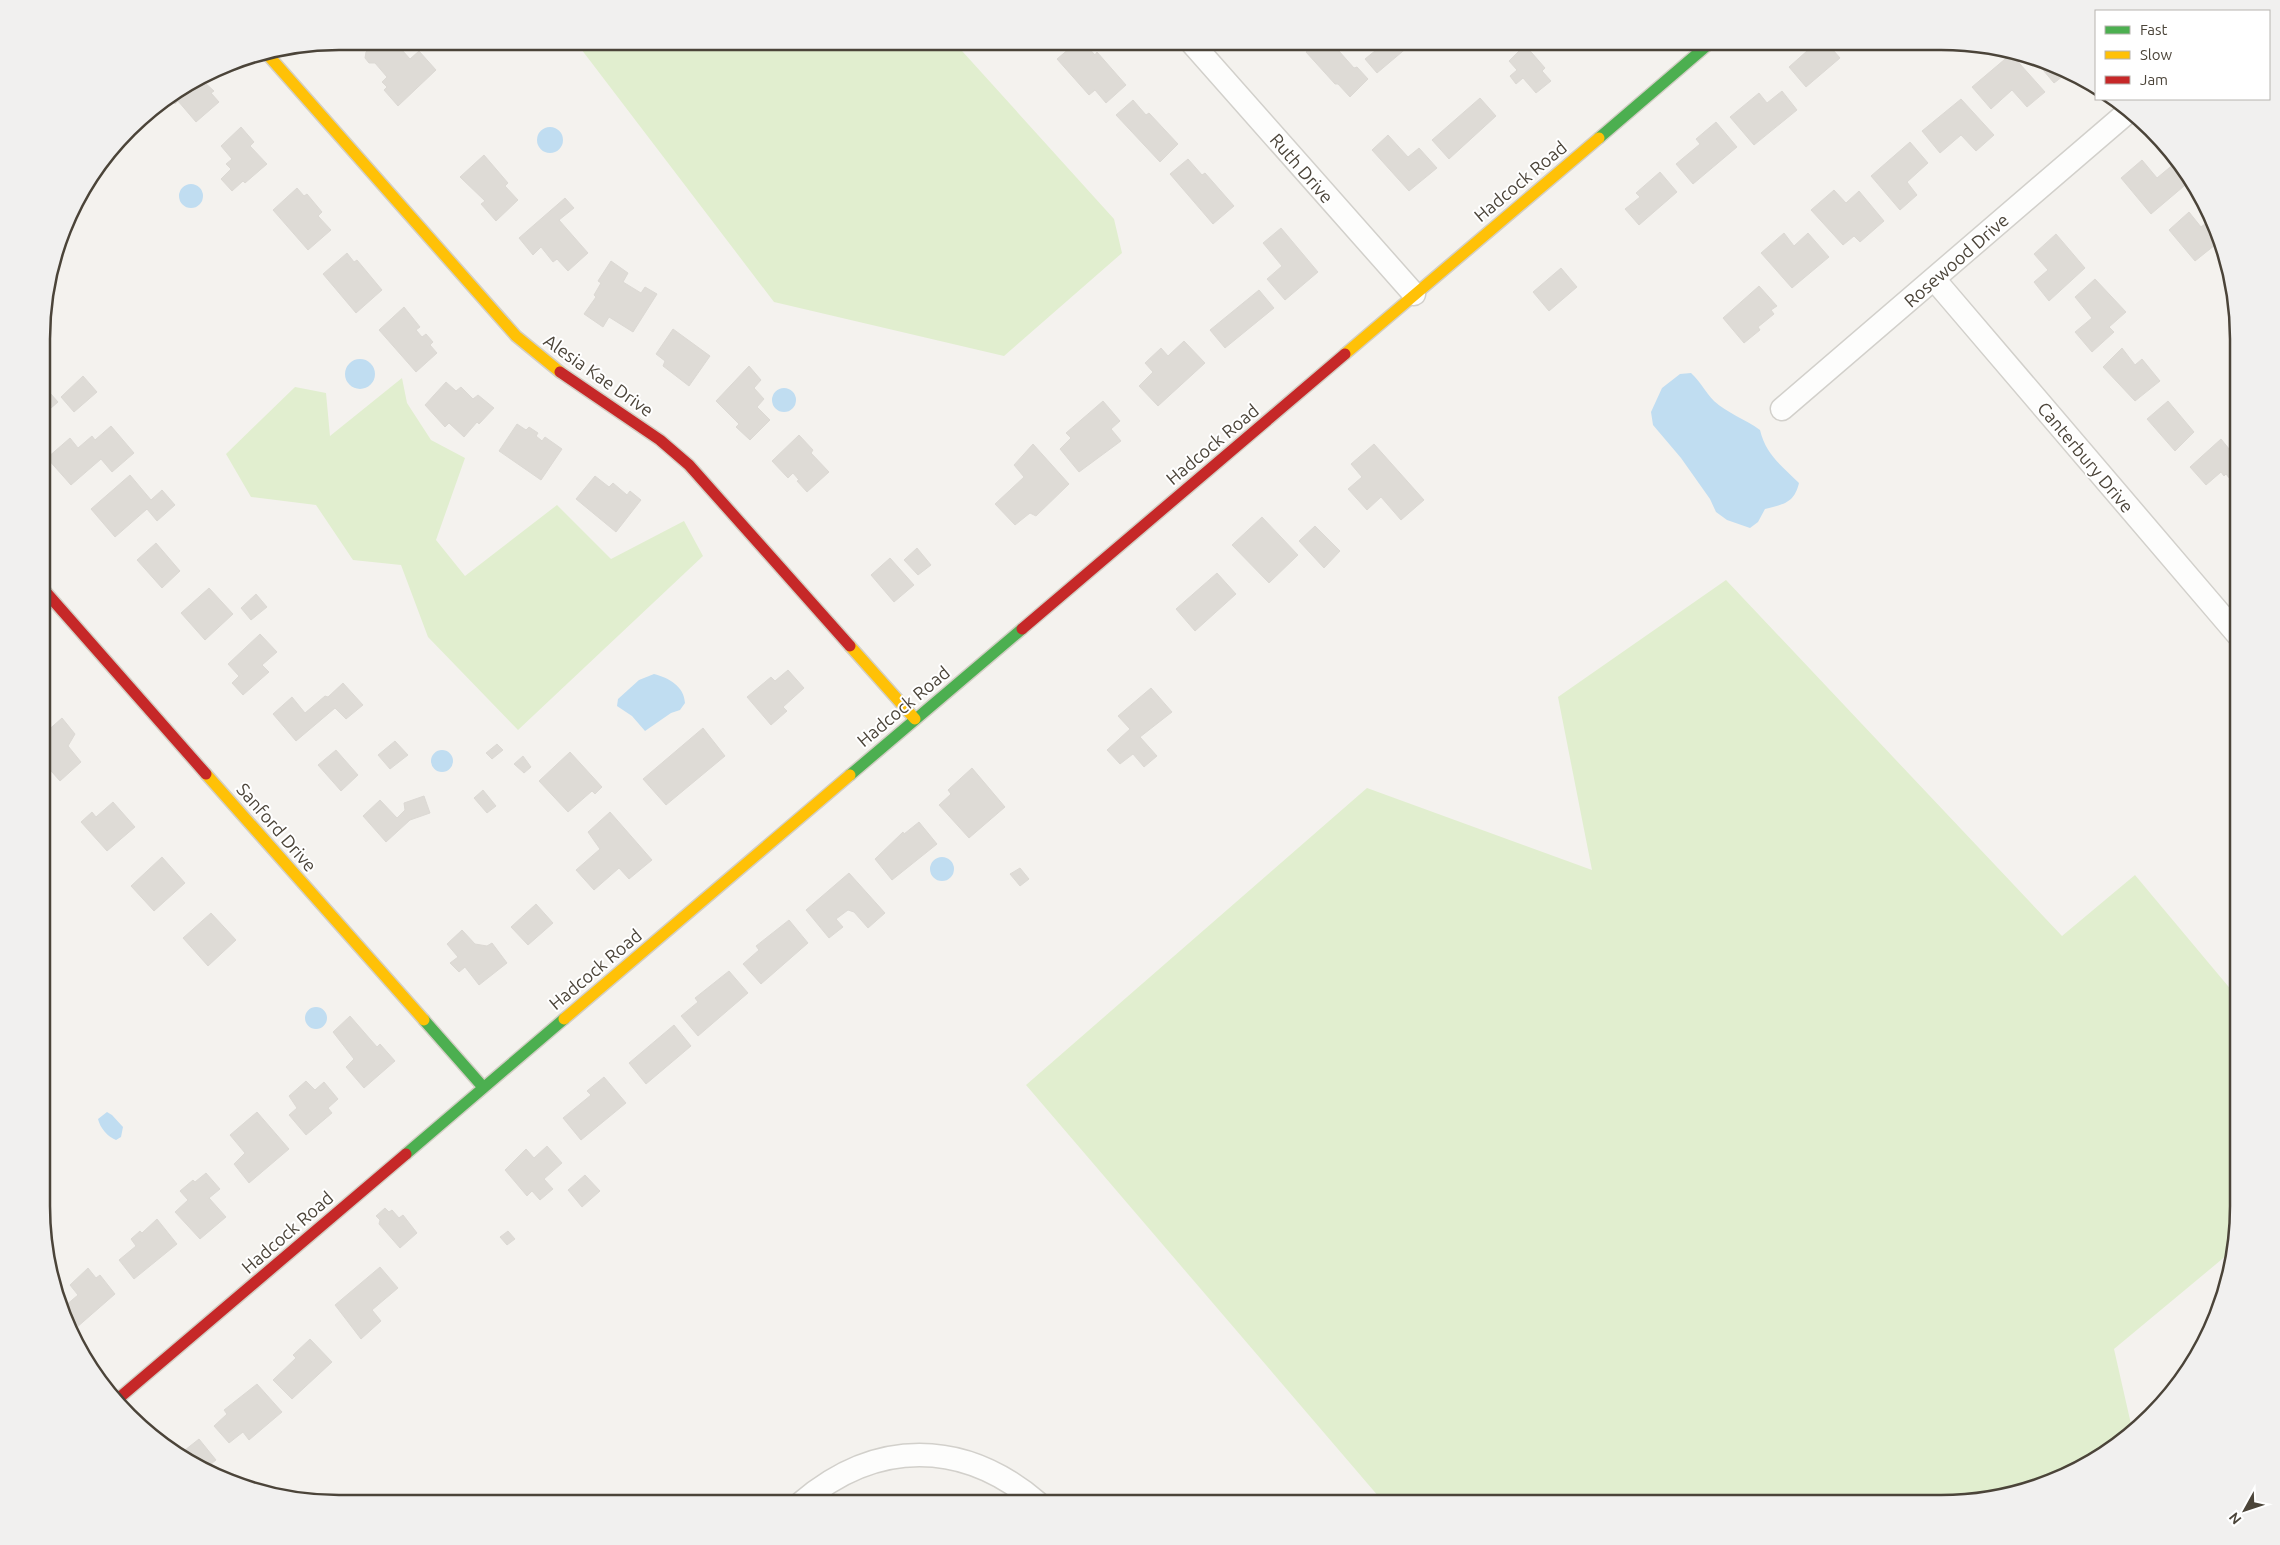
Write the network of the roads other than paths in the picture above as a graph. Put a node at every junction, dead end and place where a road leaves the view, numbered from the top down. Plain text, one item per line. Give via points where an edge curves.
1 (1198, 50) edge
2 (1702, 50) edge
3 (271, 59) edge
4 (2124, 115) edge
5 (1934, 279) junction
6 (1414, 294) junction
7 (1782, 409) dead end
8 (50, 597) edge
9 (2230, 626) edge
10 (915, 719) junction
11 (483, 1087) junction
12 (121, 1396) edge
13 (811, 1495) edge
14 (1028, 1495) edge

1 - 6 street, Ruth Drive
2 - 6 street, Hadcock Road
3 - 10 street, Alesia Kae Drive via 516,336 545,361 660,440 689,465
4 - 5 street, Rosewood Drive
5 - 7 street, Rosewood Drive
5 - 9 street, Canterbury Drive
6 - 10 street, Hadcock Road
8 - 11 street, Sanford Drive
10 - 11 street, Hadcock Road
11 - 12 street, Hadcock Road
13 - 14 street via 855,1468 883,1459 915,1455 942,1456 970,1463 998,1474

